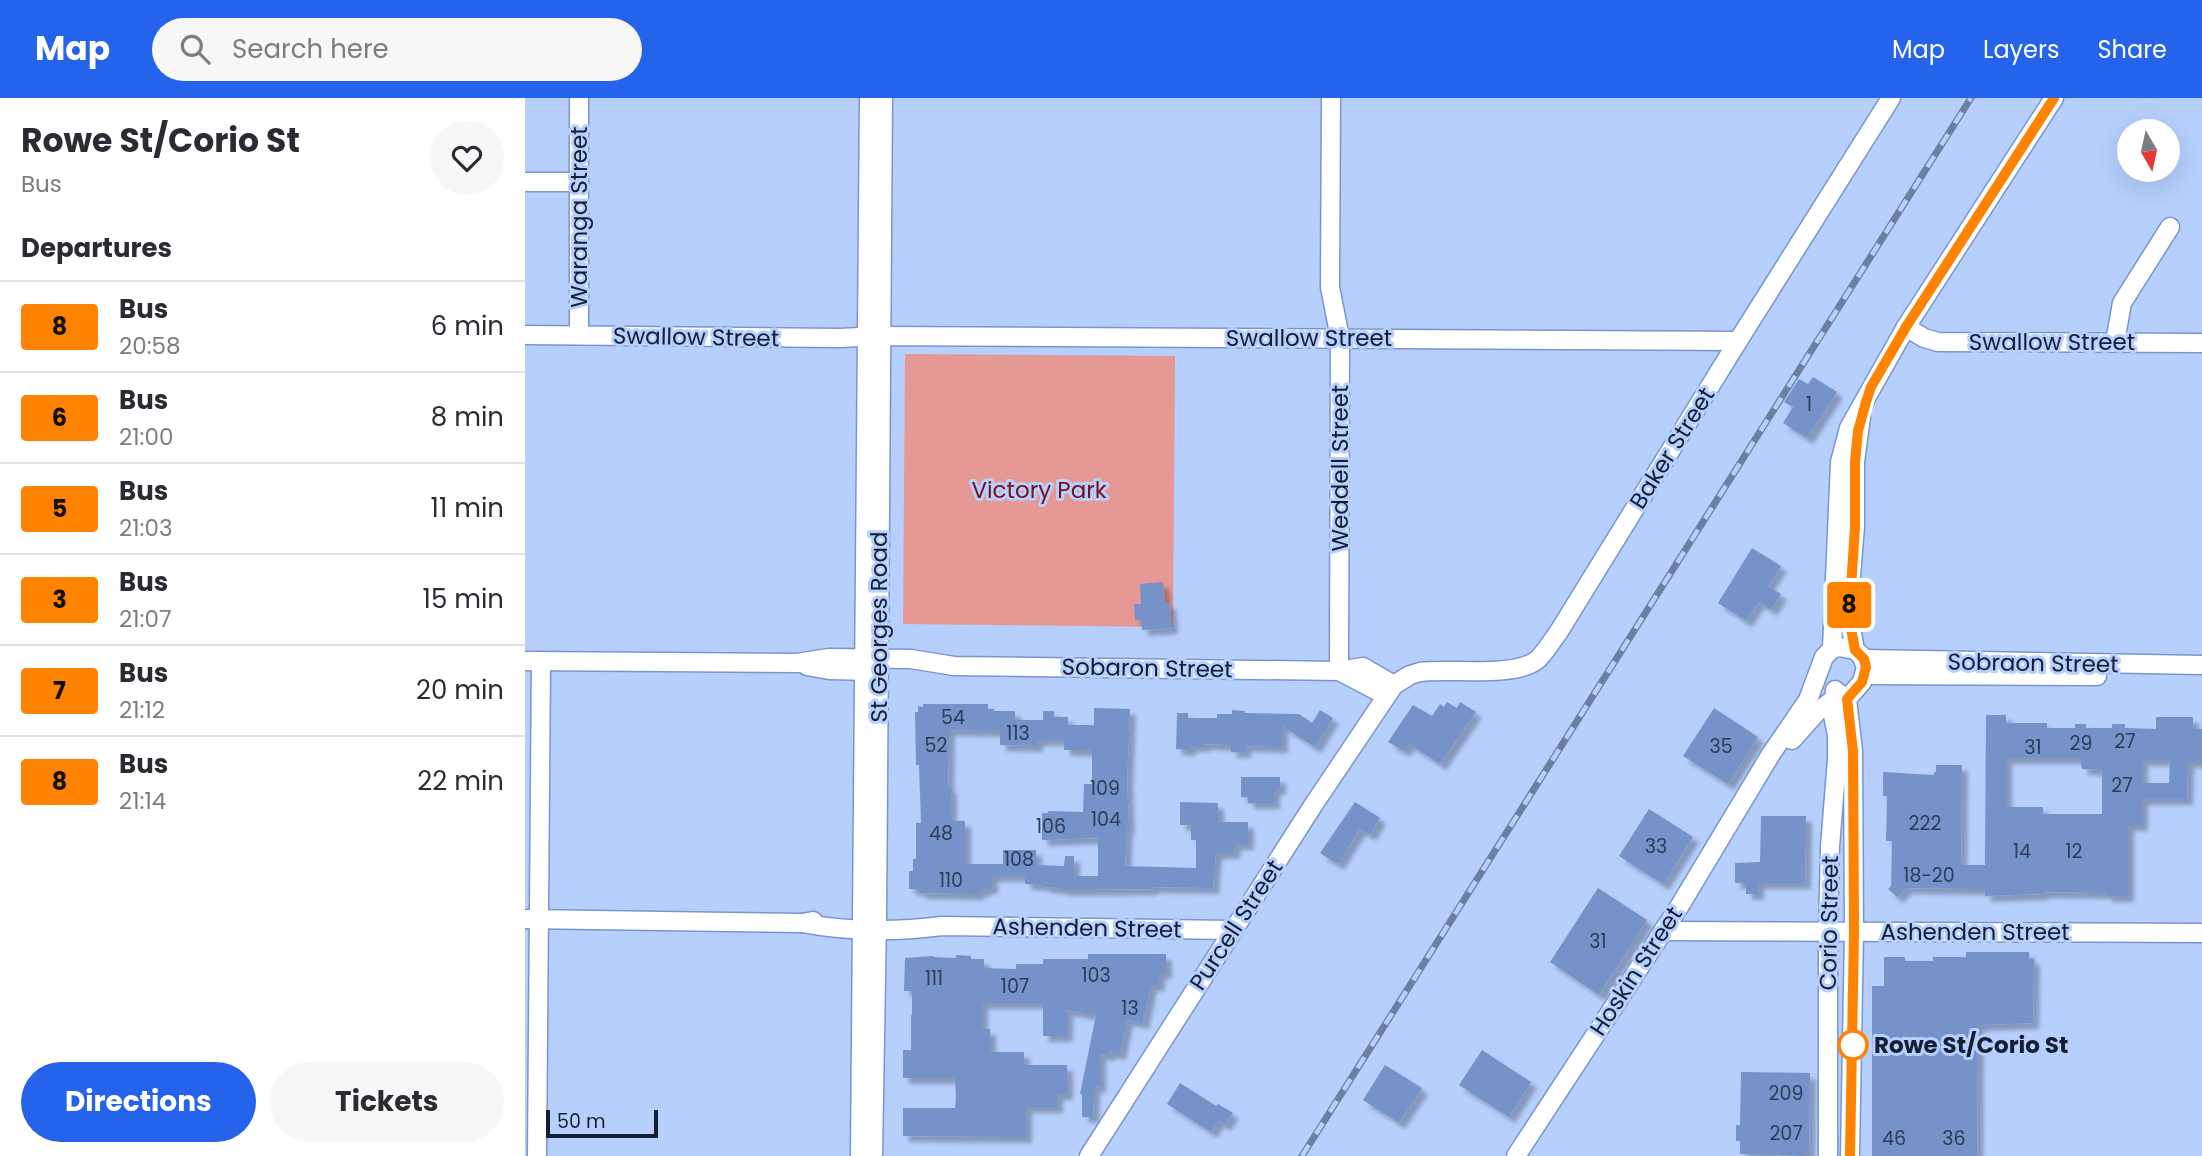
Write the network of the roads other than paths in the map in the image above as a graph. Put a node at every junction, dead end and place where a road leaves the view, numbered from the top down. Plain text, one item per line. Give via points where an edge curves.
1 (579, 98) edge
2 (869, 98) edge
3 (883, 98) edge
4 (1331, 98) edge
5 (1891, 98) edge
6 (2054, 98) edge
7 (875, 138) junction
8 (525, 182) edge
9 (579, 182) junction
10 (2170, 227) dead end
11 (1906, 327) junction
12 (525, 335) edge
13 (579, 335) junction
14 (874, 337) junction
15 (1340, 338) junction
16 (1738, 341) junction
17 (2115, 342) junction
18 (2202, 343) edge
19 (1871, 387) junction
20 (1832, 649) junction
21 (533, 661) edge
22 (871, 665) junction
23 (2202, 665) edge
24 (1820, 670) junction
25 (1339, 671) junction
26 (2202, 677) edge
27 (1851, 679) junction
28 (1389, 690) junction
29 (1754, 785) junction
30 (532, 919) edge
31 (869, 924) junction
32 (1233, 930) junction
33 (1663, 931) junction
34 (1828, 931) junction
35 (1854, 932) junction
36 (2202, 933) edge
37 (868, 1095) junction
38 (537, 1156) edge
39 (860, 1156) edge
40 (873, 1156) edge
41 (1089, 1156) edge
42 (1516, 1156) edge
43 (1828, 1156) edge
44 (1850, 1156) edge

1 - 9 street, Waranga Street
2 - 7 street, St Georges Road
3 - 7 street, St Georges Road
4 - 15 street, Weddell Street via 1330,288
5 - 16 street, Baker Street
6 - 11 street
7 - 14 street, St Georges Road
8 - 9 street
9 - 13 street, Waranga Street
10 - 17 street via 2122,303
11 - 17 street, Swallow Street via 1938,342
11 - 19 street
12 - 13 street, Swallow Street
13 - 14 street, Swallow Street
14 - 15 street, Swallow Street
14 - 22 street, St Georges Road
15 - 16 street, Swallow Street
15 - 25 street, Weddell Street
16 - 28 street, Baker Street via 1558,633 1535,661 1495,670 1420,672
17 - 18 street, Swallow Street
19 - 20 street via 1849,428 1840,462
19 - 27 street, Corio Street via 1861,416 1855,462
20 - 24 street, Hoskin Street
20 - 27 street via 1844,646
21 - 22 street, Sobaron Street via 797,663 829,657
21 - 30 street
22 - 25 street, Sobaron Street via 911,659 954,666
22 - 31 street, St Georges Road
23 - 27 street, Sobraon Street via 1917,662
24 - 27 street via 1822,679
24 - 29 street, Hoskin Street via 1808,700
25 - 28 street, Sobaron Street via 1363,667
26 - 27 street, Sobraon Street
27 - 29 street, Hoskin Street
27 - 34 street, Corio Street via 1833,715 1837,759
27 - 35 street, Corio Street via 1847,699 1853,751
28 - 32 street, Purcell Street
29 - 33 street, Hoskin Street
30 - 31 street, Ashenden Street via 802,923 828,918
30 - 38 street
31 - 32 street, Ashenden Street via 910,930 941,926
31 - 37 street, St Georges Road
32 - 41 street, Purcell Street
33 - 34 street, Ashenden Street
33 - 42 street, Hoskin Street
34 - 35 street, Ashenden Street
34 - 43 street, Corio Street
35 - 36 street, Ashenden Street
35 - 44 street, Corio Street
37 - 39 street, St Georges Road
37 - 40 street, St Georges Road

